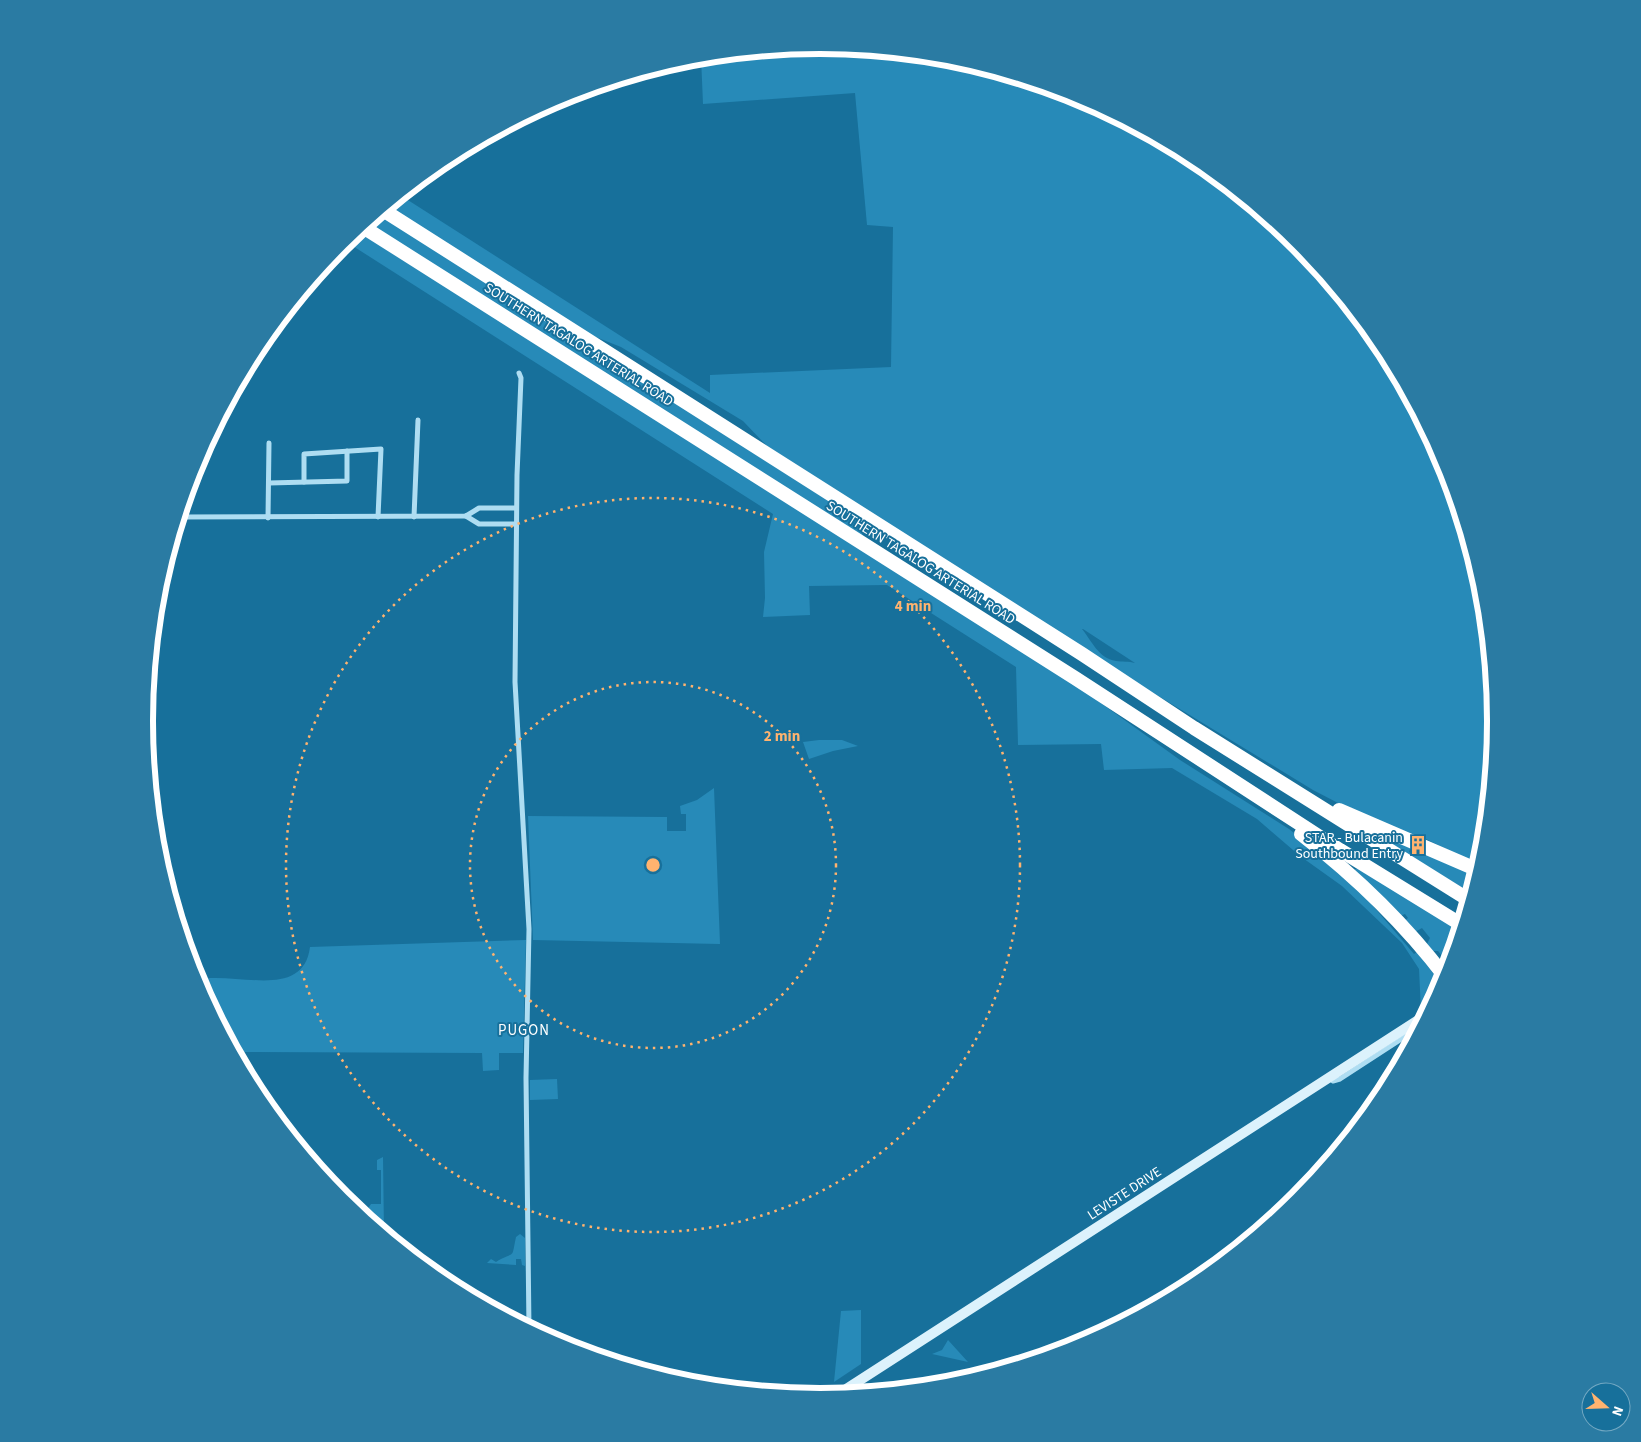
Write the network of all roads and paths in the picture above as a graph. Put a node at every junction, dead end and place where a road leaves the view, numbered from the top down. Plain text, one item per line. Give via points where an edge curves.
1 (388, 213) edge
2 (369, 230) edge
3 (519, 373) dead end
4 (418, 420) dead end
5 (269, 443) dead end
6 (347, 451) junction
7 (304, 482) junction
8 (269, 483) junction
9 (516, 508) junction
10 (466, 516) junction
11 (186, 517) edge
12 (378, 517) junction
13 (414, 517) junction
14 (268, 518) junction
15 (516, 524) junction
16 (1257, 767) junction
17 (1216, 770) junction
18 (1471, 867) edge
19 (1464, 897) edge
20 (1457, 921) edge
21 (1439, 970) edge
22 (1415, 1023) edge
23 (1409, 1034) edge
24 (1329, 1077) junction
25 (529, 1321) edge
26 (849, 1387) edge

1 - 16 highway, SOUTHERN TAGALOG ARTERIAL ROAD
2 - 17 highway, SOUTHERN TAGALOG ARTERIAL ROAD
3 - 9 street
4 - 13 street
5 - 8 street
6 - 7 street via 304,454
6 - 7 street via 347,482
6 - 12 street via 381,449
7 - 8 street
8 - 14 street
9 - 10 street via 479,508
9 - 15 street
10 - 13 street
10 - 15 street via 479,524
11 - 14 street
12 - 13 street
12 - 14 street
15 - 25 street via 516,732 529,930 526,1078
16 - 18 highway via 1364,822
16 - 19 highway, SOUTHERN TAGALOG ARTERIAL ROAD
17 - 20 highway, SOUTHERN TAGALOG ARTERIAL ROAD
17 - 21 highway via 1352,877
22 - 24 main road, LEVISTE DRIVE
23 - 24 street via 1340,1080 1333,1081
24 - 26 main road, LEVISTE DRIVE

